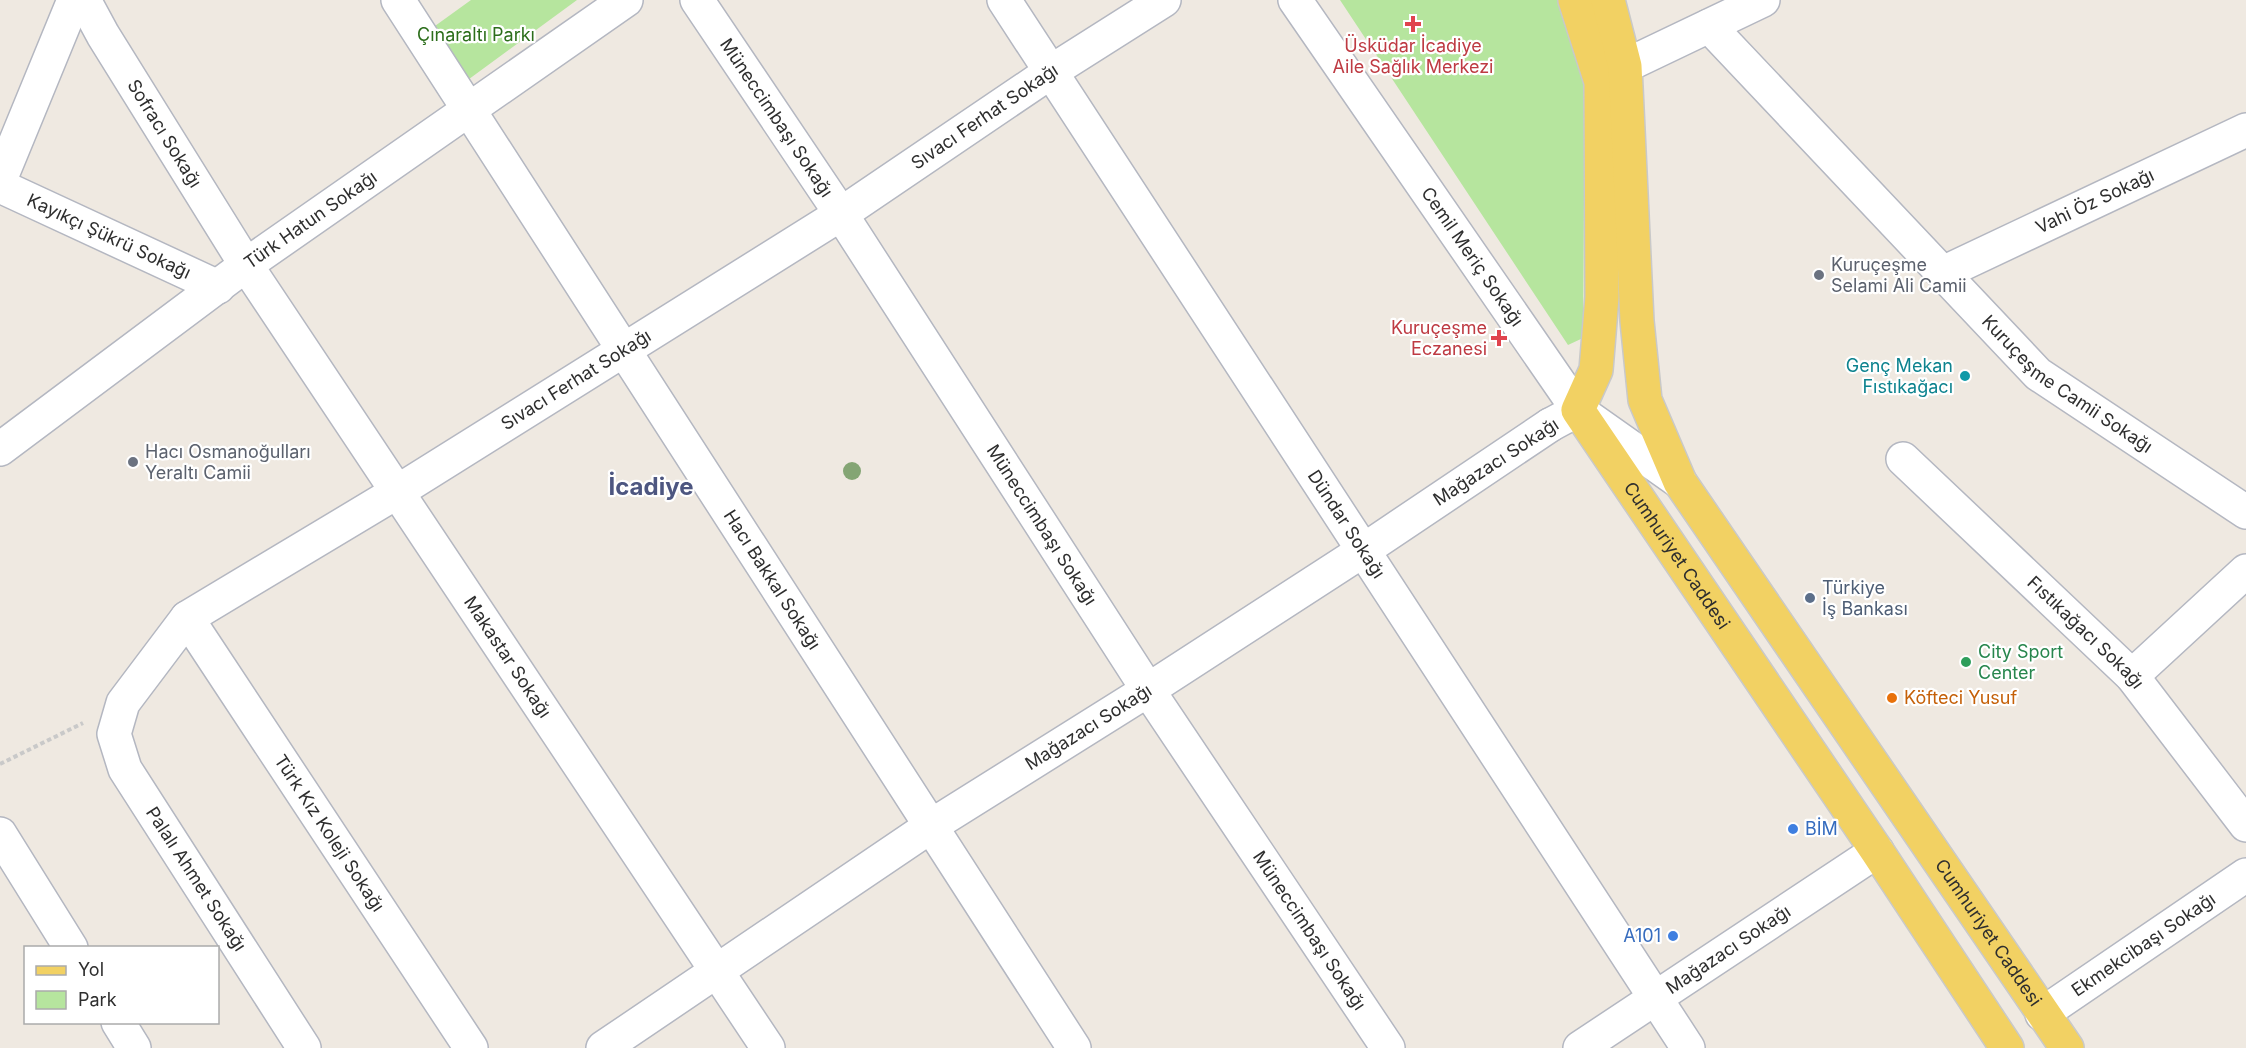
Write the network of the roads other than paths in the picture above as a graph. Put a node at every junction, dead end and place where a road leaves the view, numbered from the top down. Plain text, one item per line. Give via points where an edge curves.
1 (74, 0) edge
2 (84, 0) edge
3 (398, 0) edge
4 (626, 0) edge
5 (697, 0) edge
6 (1004, 0) edge
7 (1164, 0) edge
8 (1295, 0) edge
9 (1575, 0) edge
10 (1608, 0) edge
11 (1762, 0) edge
12 (1710, 26) junction
13 (1052, 71) junction
14 (1613, 74) junction
15 (468, 111) junction
16 (2246, 130) edge
17 (0, 180) edge
18 (0, 186) edge
19 (842, 214) junction
20 (246, 265) junction
21 (1942, 273) junction
22 (218, 287) junction
23 (624, 349) junction
24 (1564, 417) junction
25 (0, 449) edge
26 (1903, 459) dead end
27 (1680, 482) junction
28 (397, 492) junction
29 (2246, 512) edge
30 (1364, 550) junction
31 (2246, 571) edge
32 (187, 618) junction
33 (2132, 676) junction
34 (1148, 690) junction
35 (123, 703) joint
36 (2246, 825) edge
37 (930, 826) junction
38 (0, 834) edge
39 (1877, 851) junction
40 (2246, 875) edge
41 (70, 946) edge
42 (717, 971) junction
43 (1656, 998) junction
44 (2042, 1014) junction
45 (119, 1024) edge
46 (134, 1048) edge
47 (304, 1048) edge
48 (471, 1048) edge
49 (603, 1048) edge
50 (768, 1048) edge
51 (1074, 1048) edge
52 (1388, 1048) edge
53 (1580, 1048) edge
54 (1688, 1048) edge
55 (2007, 1048) edge
56 (2067, 1048) edge

1 - 17 street
2 - 20 street, Sofracı Sokağı
3 - 15 street, Hacı Bakkal Sokağı
4 - 15 street, Türk Hatun Sokağı
5 - 19 street, Müneccimbaşı Sokağı
6 - 13 street, Dündar Sokağı
7 - 13 street, Sıvacı Ferhat Sokağı
8 - 24 street, Cemil Meriç Sokağı
9 - 14 main road, Cumhuriyet Caddesi
10 - 14 main road, Cumhuriyet Caddesi
11 - 12 street
12 - 14 street
12 - 21 street, Kuruçeşme Camii Sokağı
13 - 19 street, Sıvacı Ferhat Sokağı
13 - 30 street, Dündar Sokağı
14 - 24 main road, Cumhuriyet Caddesi via 1596,370
14 - 27 main road, Cumhuriyet Caddesi via 1645,400
15 - 20 street, Türk Hatun Sokağı
15 - 23 street, Hacı Bakkal Sokağı
16 - 21 street, Vahi Öz Sokağı
18 - 22 street, Kayıkçı Şükrü Sokağı
19 - 23 street, Sıvacı Ferhat Sokağı
19 - 34 street, Müneccimbaşı Sokağı
20 - 22 street, Türk Hatun Sokağı
20 - 28 street, Makastar Sokağı
21 - 29 street, Kuruçeşme Camii Sokağı via 2038,374
22 - 25 street, Türk Hatun Sokağı
23 - 28 street, Sıvacı Ferhat Sokağı
23 - 37 street, Hacı Bakkal Sokağı
24 - 27 street, Cemil Meriç Sokağı
24 - 30 street, Mağazacı Sokağı
24 - 39 main road, Cumhuriyet Caddesi
26 - 33 street, Fıstıkağacı Sokağı
27 - 44 main road, Cumhuriyet Caddesi
28 - 32 street, Sıvacı Ferhat Sokağı
28 - 42 street, Makastar Sokağı
30 - 34 street, Mağazacı Sokağı
30 - 43 street, Dündar Sokağı
31 - 33 street
32 - 35 street, Sıvacı Ferhat Sokağı
32 - 48 street, Türk Kız Koleji Sokağı
33 - 36 street, Fıstıkağacı Sokağı
34 - 37 street, Mağazacı Sokağı
34 - 52 street, Müneccimbaşı Sokağı
35 - 47 street, Palalı Ahmet Sokağı via 114,734 125,769
37 - 42 street, Mağazacı Sokağı
37 - 51 street, Hacı Bakkal Sokağı
38 - 41 street
39 - 43 street, Mağazacı Sokağı
39 - 55 main road, Cumhuriyet Caddesi
40 - 44 street, Ekmekcibaşı Sokağı
42 - 49 street, Mağazacı Sokağı
42 - 50 street, Makastar Sokağı
43 - 53 street, Mağazacı Sokağı
43 - 54 street, Dündar Sokağı
44 - 56 main road, Cumhuriyet Caddesi
45 - 46 street

